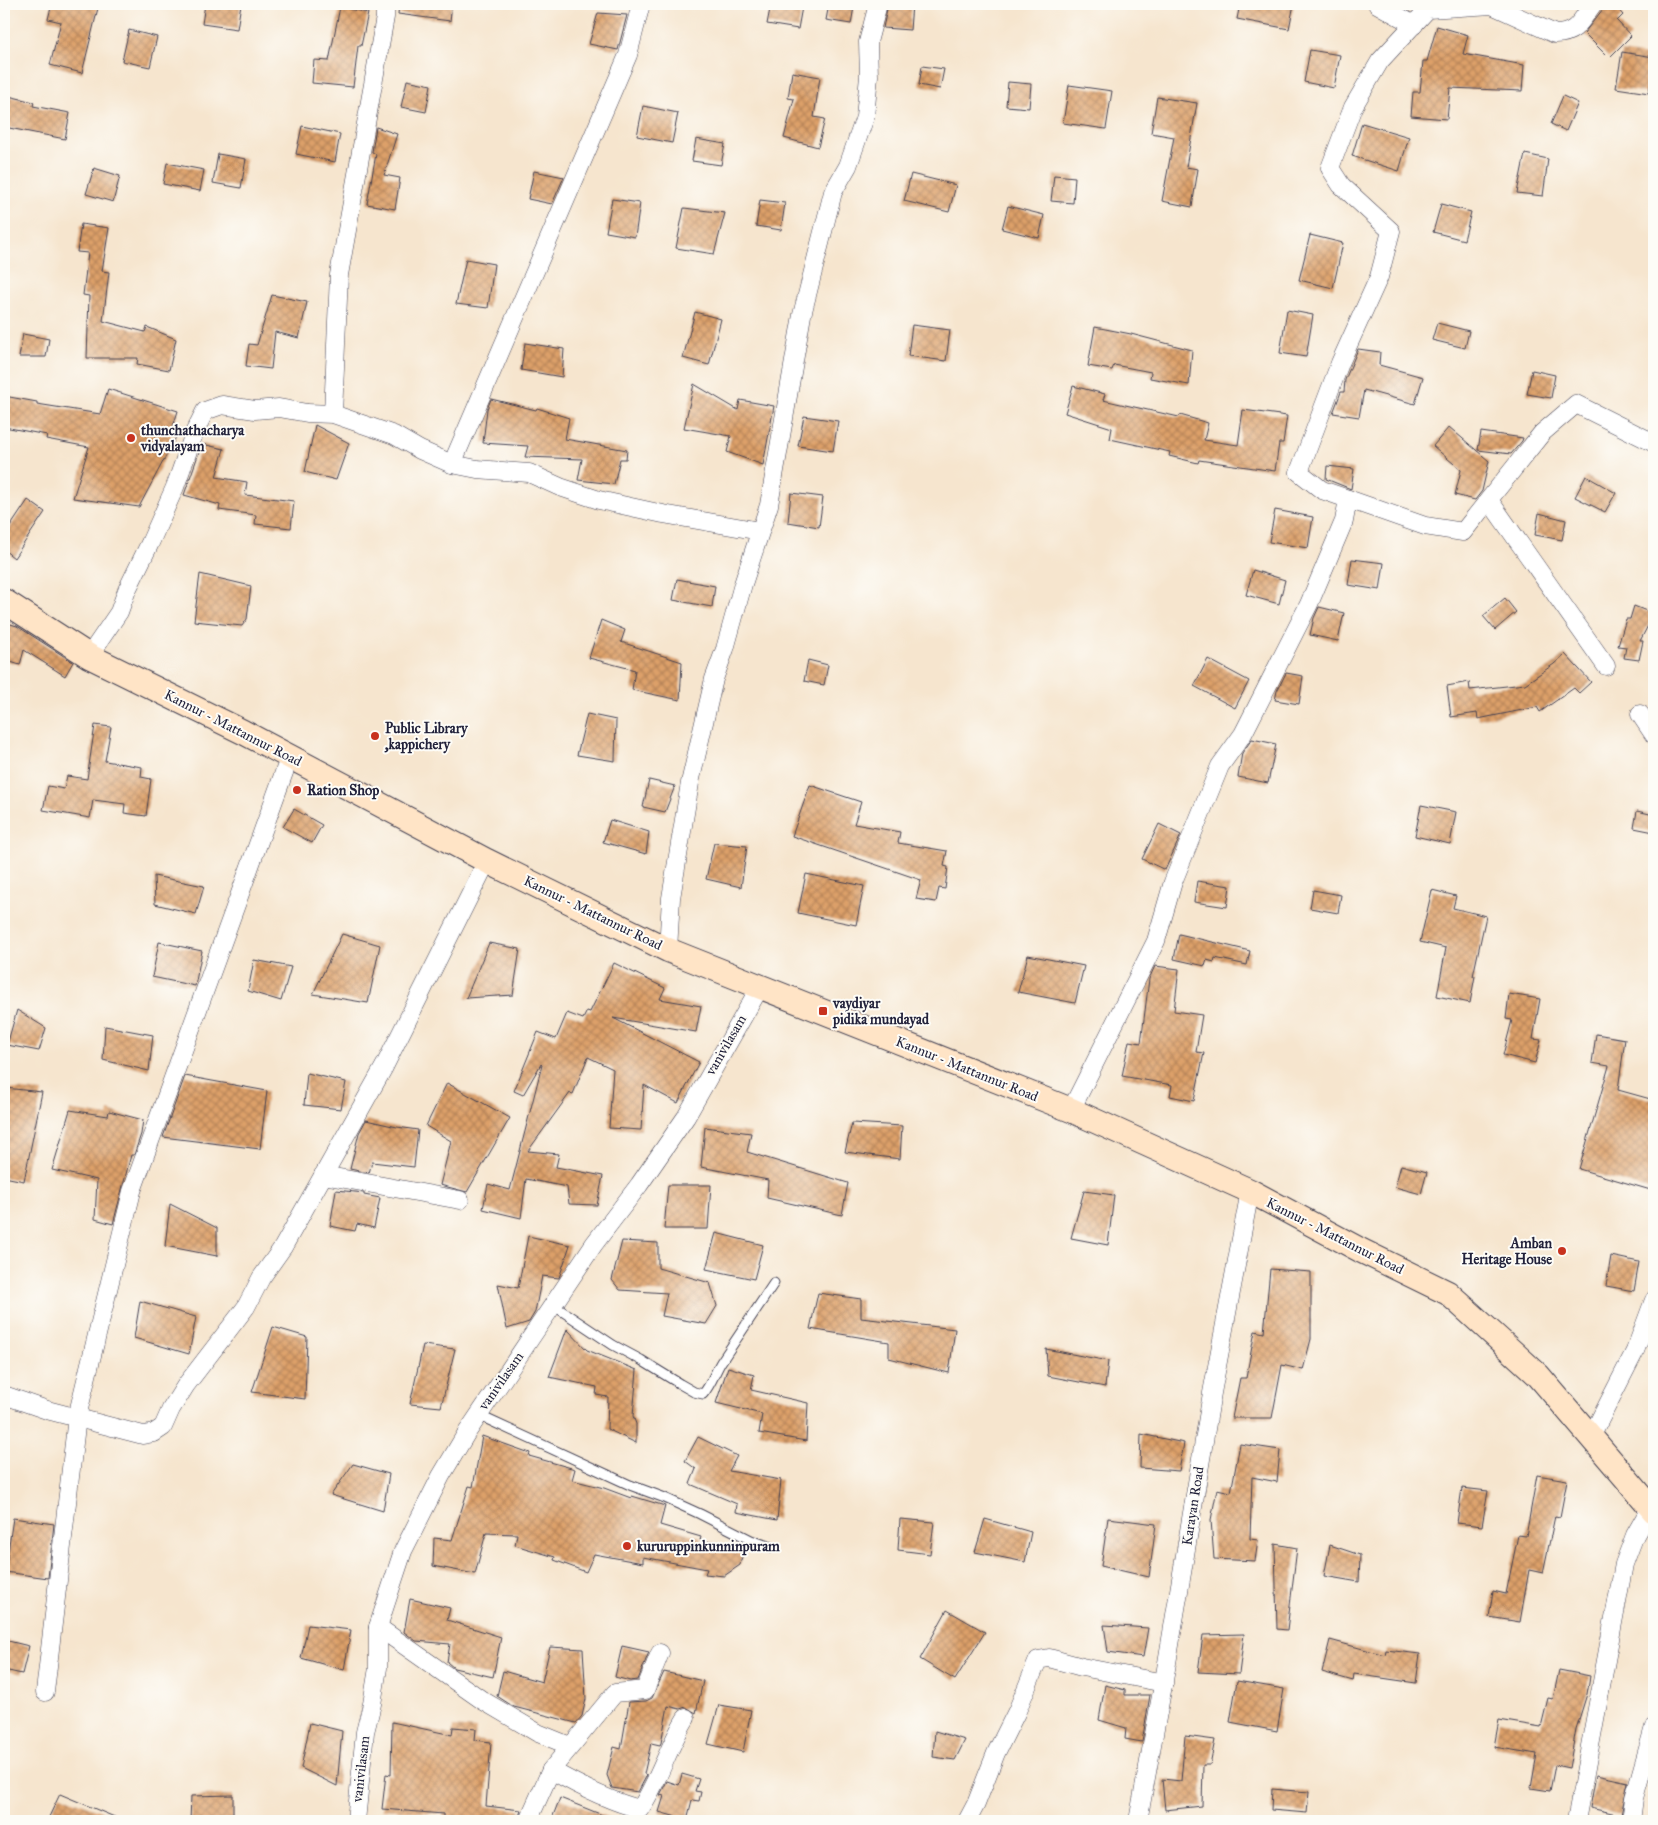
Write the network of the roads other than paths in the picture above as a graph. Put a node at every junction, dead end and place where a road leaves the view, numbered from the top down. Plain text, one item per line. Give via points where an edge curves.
1 (385, 4) edge
2 (641, 4) edge
3 (878, 4) edge
4 (1377, 4) edge
5 (1593, 4) edge
6 (1414, 25) junction
7 (334, 414) junction
8 (1654, 444) edge
9 (452, 464) junction
10 (1348, 500) junction
11 (1489, 500) junction
12 (760, 531) junction
13 (4, 602) edge
14 (89, 656) junction
15 (1606, 666) dead end
16 (1640, 714) dead end
17 (1654, 735) edge
18 (290, 756) junction
19 (486, 861) junction
20 (668, 950) junction
21 (760, 986) junction
22 (1070, 1110) junction
23 (323, 1175) junction
24 (1250, 1191) junction
25 (460, 1200) dead end
26 (774, 1283) dead end
27 (1654, 1300) edge
28 (554, 1304) junction
29 (4, 1395) edge
30 (478, 1415) junction
31 (77, 1418) junction
32 (1591, 1437) junction
33 (1652, 1509) edge
34 (771, 1547) dead end
35 (378, 1627) junction
36 (660, 1653) dead end
37 (1164, 1683) junction
38 (45, 1692) dead end
39 (686, 1718) dead end
40 (1654, 1727) edge
41 (570, 1746) junction
42 (551, 1770) junction
43 (356, 1821) edge
44 (528, 1821) edge
45 (967, 1821) edge
46 (1138, 1821) edge
47 (1576, 1821) edge
48 (1631, 1821) edge

1 - 7 street via 386,16 339,275
2 - 9 street via 628,54
3 - 12 street via 868,42 869,76 864,117 848,166 833,192 795,353 769,506
4 - 6 street
5 - 6 street via 1573,30 1565,34 1555,34 1492,4 1428,9
6 - 10 street via 1380,61 1353,107 1330,168 1341,185 1391,231 1379,277 1340,363 1299,472 1322,490
7 - 9 street via 394,435
7 - 14 street via 222,405 205,411 176,487 119,612
8 - 11 street via 1576,404 1542,433
9 - 12 street via 529,473 560,487 616,504
10 - 11 street via 1425,526 1463,532
10 - 22 street via 1344,521 1309,604 1243,734 1220,766 1173,882 1156,941
11 - 15 street
12 - 20 street via 714,679 690,783 671,898
13 - 14 main road, Kannur - Mattannur Road
14 - 18 main road, Kannur - Mattannur Road
16 - 17 street
18 - 19 main road, Kannur - Mattannur Road
18 - 31 street via 132,1191
19 - 20 main road, Kannur - Mattannur Road
19 - 23 street via 384,1067
20 - 21 main road, Kannur - Mattannur Road
21 - 22 main road, Kannur - Mattannur Road
21 - 28 street, vanivilasam via 686,1117
22 - 24 main road, Kannur - Mattannur Road
23 - 25 street
23 - 31 street via 246,1308 186,1385 163,1427 143,1435
24 - 32 main road, Kannur - Mattannur Road via 1448,1293 1538,1375
24 - 37 street, Karayan Road via 1212,1393
26 - 28 lane via 703,1394 694,1392 613,1345
27 - 32 street via 1635,1351
28 - 30 street, vanivilasam
29 - 31 street
30 - 34 lane
30 - 35 street, vanivilasam via 441,1476 403,1551
31 - 38 street
32 - 33 main road, Kannur - Mattannur Road
33 - 47 street via 1635,1535 1624,1564
35 - 41 street via 482,1700
35 - 43 street, vanivilasam via 378,1668 365,1732
36 - 41 street via 645,1690 615,1693
37 - 45 street via 1049,1658 1038,1660
37 - 46 street, Karayan Road
39 - 42 street via 640,1809 593,1792
40 - 48 street via 1634,1798
41 - 42 street
42 - 44 street

